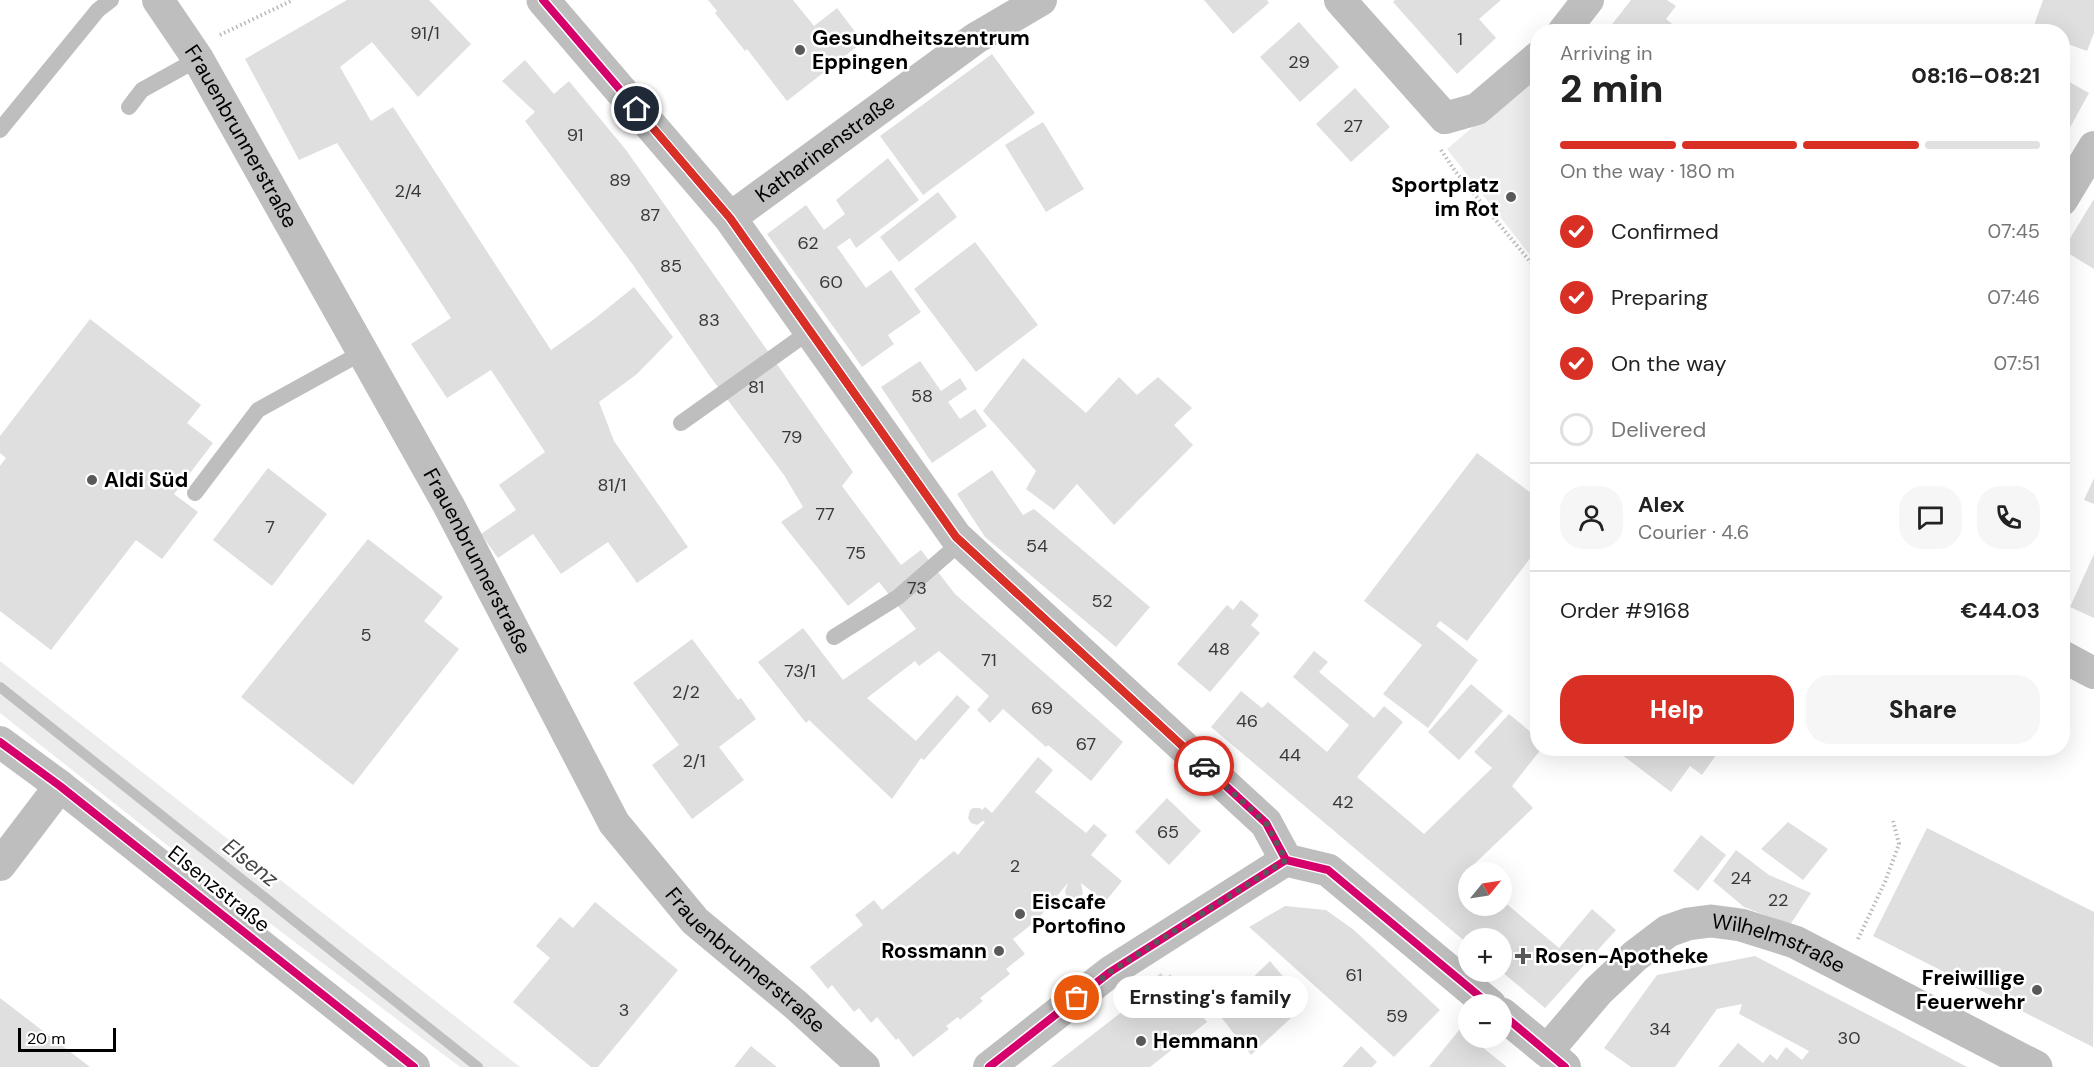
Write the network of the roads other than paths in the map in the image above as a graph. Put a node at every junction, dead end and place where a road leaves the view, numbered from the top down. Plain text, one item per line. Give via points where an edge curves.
1 (111, 0) edge
2 (158, 0) edge
3 (543, 0) edge
4 (1041, 0) edge
5 (1340, 0) edge
6 (1588, 0) edge
7 (1569, 24) edge
8 (195, 54) junction
9 (1530, 64) edge
10 (129, 107) dead end
11 (0, 130) edge
12 (2094, 147) edge
13 (2070, 187) edge
14 (730, 218) junction
15 (810, 331) junction
16 (363, 352) junction
17 (681, 423) dead end
18 (195, 493) dead end
19 (961, 542) junction
20 (834, 637) dead end
21 (2070, 660) edge
22 (2094, 673) edge
23 (0, 742) edge
24 (60, 786) junction
25 (1286, 860) junction
26 (0, 866) edge
27 (1477, 994) edge
28 (1512, 1022) edge
29 (1556, 1059) edge
30 (414, 1067) edge
31 (864, 1067) edge
32 (989, 1067) edge
33 (2036, 1067) edge

1 - 11 lane via 98,10
2 - 8 street, Frauenbrunnerstraße
3 - 14 street
4 - 14 street, Katharinenstraße via 976,38
5 - 9 street via 1445,118 1477,109
6 - 7 street
8 - 10 lane via 142,90
8 - 16 street, Frauenbrunnerstraße
12 - 13 street
14 - 15 street
15 - 17 lane
15 - 19 street
16 - 18 lane via 258,410
16 - 31 street, Frauenbrunnerstraße via 449,506 614,823 695,921
19 - 20 lane via 898,597
19 - 25 street via 1266,823
21 - 22 street
23 - 24 street, Elsenzstraße
24 - 26 street
24 - 30 street, Elsenzstraße
25 - 27 street via 1328,870
25 - 32 street via 1110,972
28 - 29 street
29 - 33 street, Wilhelmstraße via 1598,991 1635,956 1668,931 1711,921 1742,925 1795,942

